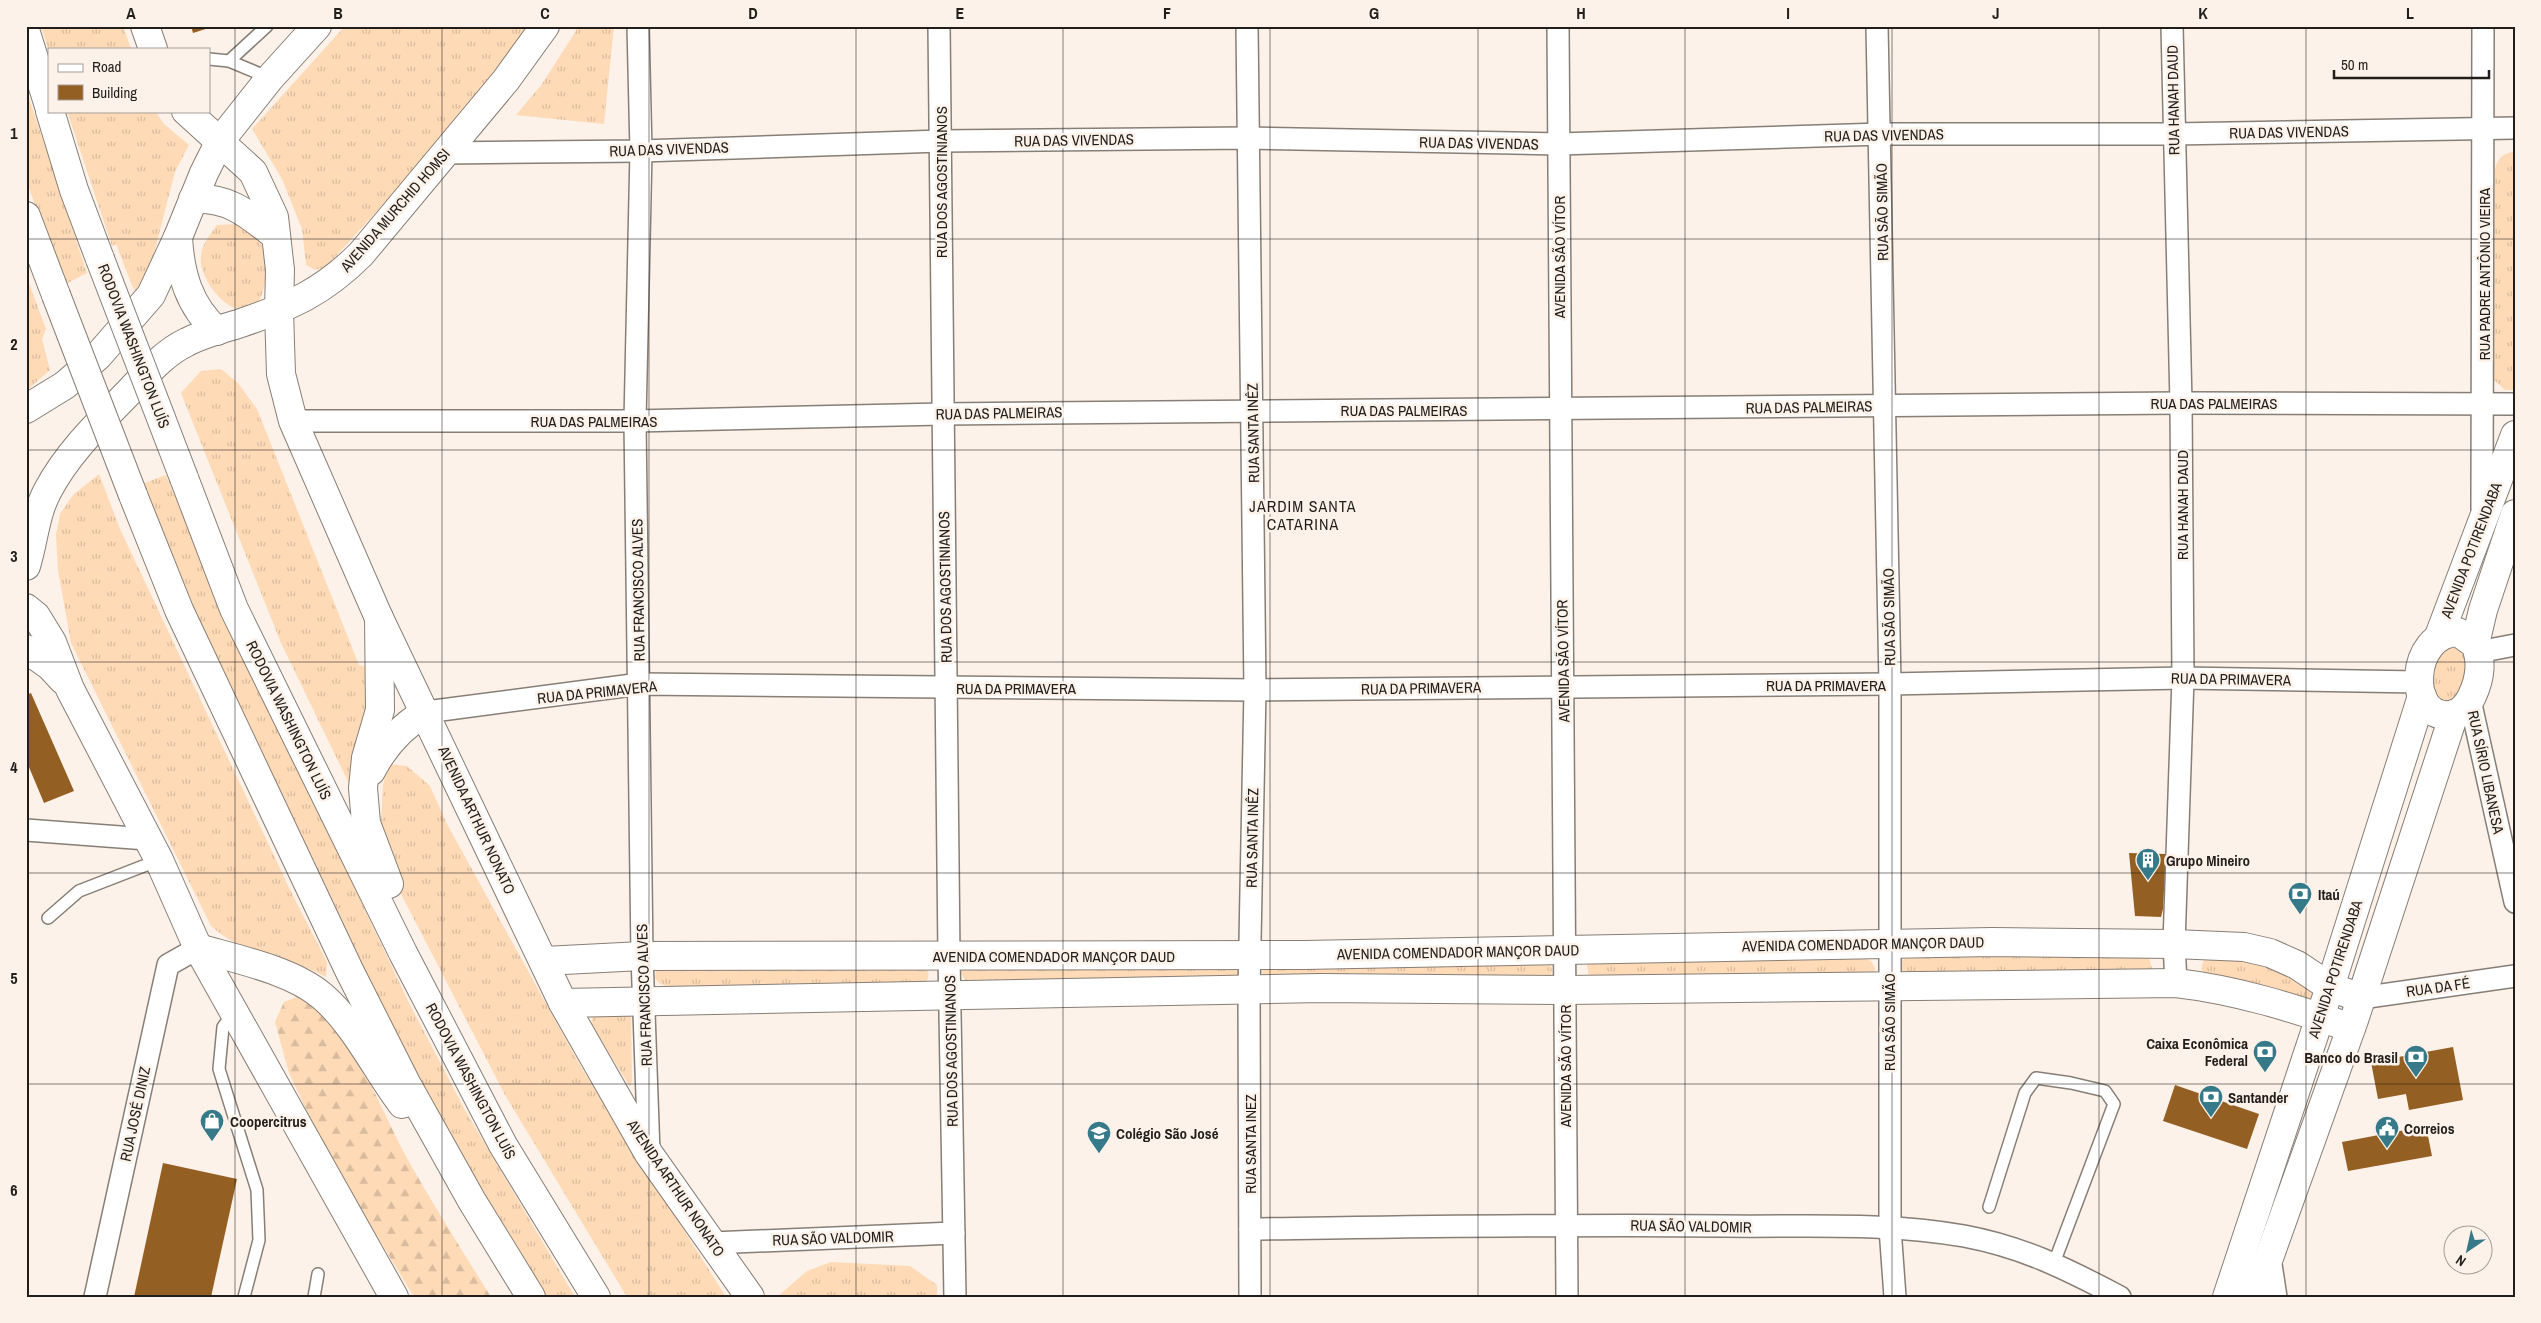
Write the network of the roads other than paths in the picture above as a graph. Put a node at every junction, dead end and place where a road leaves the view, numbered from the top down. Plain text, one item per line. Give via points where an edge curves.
1 (145, 26) edge
2 (267, 26) edge
3 (317, 26) edge
4 (545, 26) edge
5 (638, 26) edge
6 (939, 26) edge
7 (1247, 26) edge
8 (1558, 26) edge
9 (1877, 26) edge
10 (2172, 26) edge
11 (2483, 26) edge
12 (26, 33) edge
13 (154, 48) edge
14 (210, 59) edge
15 (229, 61) junction
16 (270, 78) junction
17 (48, 103) edge
18 (50, 112) edge
19 (187, 112) edge
20 (2483, 128) junction
21 (2515, 128) edge
22 (1881, 134) junction
23 (2173, 134) junction
24 (1248, 138) junction
25 (220, 141) junction
26 (941, 141) junction
27 (1559, 144) junction
28 (641, 151) junction
29 (444, 153) junction
30 (194, 199) junction
31 (26, 216) edge
32 (276, 236) junction
33 (178, 237) junction
34 (278, 310) junction
35 (217, 331) junction
36 (2182, 403) junction
37 (2484, 403) junction
38 (2515, 404) edge
39 (1885, 406) junction
40 (26, 409) edge
41 (1560, 410) junction
42 (1253, 411) junction
43 (942, 414) junction
44 (293, 421) junction
45 (635, 422) junction
46 (2515, 435) edge
47 (2515, 514) edge
48 (2482, 522) junction
49 (26, 566) edge
50 (26, 608) edge
51 (379, 618) junction
52 (2438, 636) junction
53 (2515, 645) edge
54 (2477, 648) junction
55 (26, 649) edge
56 (2183, 678) junction
57 (640, 684) junction
58 (1890, 684) junction
59 (1563, 686) junction
60 (946, 688) junction
61 (70, 689) junction
62 (2420, 689) junction
63 (1255, 690) junction
64 (2462, 707) junction
65 (426, 712) junction
66 (363, 788) junction
67 (26, 830) edge
68 (153, 850) junction
69 (2515, 902) edge
70 (48, 918) dead end
71 (1890, 944) junction
72 (2174, 944) junction
73 (198, 948) junction
74 (1564, 950) junction
75 (404, 953) junction
76 (1250, 955) junction
77 (642, 956) junction
78 (949, 956) junction
79 (544, 961) junction
80 (2515, 976) edge
81 (2176, 983) junction
82 (1889, 985) junction
83 (2330, 987) junction
84 (1249, 990) junction
85 (1565, 990) junction
86 (950, 996) junction
87 (2361, 998) junction
88 (644, 1000) junction
89 (563, 1003) junction
90 (234, 1012) junction
91 (2320, 1017) junction
92 (2352, 1028) junction
93 (649, 1154) junction
94 (472, 1201) junction
95 (1989, 1207) dead end
96 (1566, 1224) junction
97 (1890, 1228) junction
98 (1250, 1229) junction
99 (954, 1233) junction
100 (712, 1243) junction
101 (2269, 1256) junction
102 (2054, 1263) junction
103 (318, 1274) dead end
104 (386, 1291) edge
105 (95, 1297) edge
106 (244, 1297) edge
107 (314, 1297) edge
108 (531, 1297) edge
109 (596, 1297) edge
110 (750, 1297) edge
111 (955, 1297) edge
112 (1250, 1297) edge
113 (1567, 1297) edge
114 (1895, 1297) edge
115 (2120, 1297) edge
116 (2227, 1297) edge
117 (2255, 1297) edge
118 (2276, 1297) edge

1 - 13 main road
2 - 15 lane
3 - 16 main road
4 - 29 main road, AVENIDA MURCHID HOMSI via 506,80
5 - 28 street, RUA FRANCISCO ALVES
6 - 26 street, RUA DOS AGOSTINIANOS
7 - 24 street, RUA SANTA INÊZ
8 - 27 street, AVENIDA SÃO VÍTOR
9 - 22 street, RUA SÃO SIMÃO
10 - 23 street, RUA HANAH DAUD
11 - 20 street, RUA PADRE ANTÔNIO VIEIRA
12 - 17 main road
14 - 15 lane
15 - 16 lane
16 - 25 main road
18 - 75 main road, RODOVIA WASHINGTON LUÍS, bridge via 74,190 234,609
19 - 25 main road
20 - 21 street, RUA DAS VIVENDAS
20 - 23 street, RUA DAS VIVENDAS
20 - 37 street, RUA PADRE ANTÔNIO VIEIRA
22 - 23 street, RUA DAS VIVENDAS
22 - 27 street, RUA DAS VIVENDAS
22 - 39 street, RUA SÃO SIMÃO
23 - 36 street, RUA HANAH DAUD
24 - 26 street, RUA DAS VIVENDAS
24 - 27 street, RUA DAS VIVENDAS
24 - 42 street, RUA SANTA INÊZ
25 - 30 main road
25 - 32 main road via 253,172 274,217
26 - 28 street, RUA DAS VIVENDAS
26 - 43 street, RUA DOS AGOSTINIANOS
27 - 41 street, AVENIDA SÃO VÍTOR
28 - 29 street, RUA DAS VIVENDAS
28 - 45 street, RUA FRANCISCO ALVES
29 - 34 main road, AVENIDA MURCHID HOMSI via 339,276 320,290
30 - 32 main road via 211,198 229,203
30 - 33 main road
31 - 94 main road, bridge via 182,618 349,970 406,1083
32 - 34 main road via 280,270
33 - 35 main road via 180,264 189,293
33 - 40 main road via 151,295 98,356 65,386
34 - 35 main road, AVENIDA MURCHID HOMSI
34 - 44 main road, AVENIDA ARTHUR NONATO via 281,374
35 - 49 main road, AVENIDA MURCHID HOMSI via 188,341 167,353 72,452 47,491 34,523
36 - 37 street, RUA DAS PALMEIRAS
36 - 39 street, RUA DAS PALMEIRAS
36 - 56 street, RUA HANAH DAUD
37 - 38 street, RUA DAS PALMEIRAS
37 - 48 street, RUA PADRE ANTÔNIO VIEIRA
39 - 41 street, RUA DAS PALMEIRAS
39 - 58 street, RUA SÃO SIMÃO
41 - 42 street, RUA DAS PALMEIRAS
41 - 59 street, AVENIDA SÃO VÍTOR
42 - 43 street, RUA DAS PALMEIRAS
42 - 63 street, RUA SANTA INÊZ
43 - 45 street, RUA DAS PALMEIRAS
43 - 60 street, RUA DOS AGOSTINIANOS
44 - 45 street, RUA DAS PALMEIRAS
44 - 51 main road, AVENIDA ARTHUR NONATO
45 - 57 street, RUA FRANCISCO ALVES
46 - 48 main road, AVENIDA POTIRENDABA
47 - 54 main road, AVENIDA POTIRENDABA via 2483,610
48 - 52 main road, AVENIDA POTIRENDABA
50 - 61 main road via 36,616 52,642
51 - 65 main road, AVENIDA ARTHUR NONATO
51 - 66 main road via 380,710 366,758
52 - 54 main road via 2458,632
52 - 62 main road via 2424,658
53 - 54 street
54 - 64 main road via 2479,679
55 - 61 main road via 50,666
56 - 58 street, RUA DA PRIMAVERA
56 - 62 street, RUA DA PRIMAVERA
56 - 72 street, RUA HANAH DAUD
57 - 60 street, RUA DA PRIMAVERA
57 - 65 street, RUA DA PRIMAVERA
57 - 77 street, RUA FRANCISCO ALVES
58 - 59 street, RUA DA PRIMAVERA
58 - 71 street, RUA SÃO SIMÃO
59 - 63 street, RUA DA PRIMAVERA
59 - 74 street, AVENIDA SÃO VÍTOR
60 - 63 street, RUA DA PRIMAVERA
60 - 78 street, RUA DOS AGOSTINIANOS
61 - 68 main road
62 - 64 main road via 2427,705 2435,713 2444,716
62 - 83 main road, AVENIDA POTIRENDABA
63 - 76 street, RUA SANTA INÊZ
64 - 69 street, RUA SÍRIO LIBANESA
64 - 87 main road
65 - 66 main road via 408,723 385,748
65 - 79 main road, AVENIDA ARTHUR NONATO
66 - 75 main road via 366,823 403,918
67 - 68 street
68 - 70 lane via 79,891
68 - 73 main road
71 - 72 main road, AVENIDA COMENDADOR MANÇOR DAUD
71 - 74 main road, AVENIDA COMENDADOR MANÇOR DAUD
71 - 82 street, RUA SÃO SIMÃO
72 - 81 street, RUA HANAH DAUD
72 - 83 main road, AVENIDA COMENDADOR MANÇOR DAUD via 2244,948 2270,953 2297,965
73 - 90 main road
73 - 94 main road via 300,982 322,996 343,1019
73 - 105 street, RUA JOSÉ DINIZ via 168,965
74 - 76 main road, AVENIDA COMENDADOR MANÇOR DAUD
74 - 85 street, AVENIDA SÃO VÍTOR
75 - 109 main road, RODOVIA WASHINGTON LUÍS via 503,1145
76 - 78 main road, AVENIDA COMENDADOR MANÇOR DAUD
76 - 84 street, RUA SANTA INÊZ
77 - 78 main road, AVENIDA COMENDADOR MANÇOR DAUD
77 - 79 main road, AVENIDA COMENDADOR MANÇOR DAUD
77 - 88 street, RUA FRANCISCO ALVES
78 - 86 street, RUA DOS AGOSTINIANOS
79 - 89 main road, AVENIDA ARTHUR NONATO
80 - 87 street, RUA DA FÉ
81 - 82 main road
81 - 91 main road via 2217,988
82 - 85 main road
82 - 97 street, RUA SÃO SIMÃO
83 - 87 main road, AVENIDA COMENDADOR MANÇOR DAUD
83 - 91 main road, AVENIDA POTIRENDABA
84 - 85 main road
84 - 86 main road
84 - 98 street, RUA SANTA INEZ
85 - 96 street, AVENIDA SÃO VÍTOR
86 - 88 main road
86 - 99 street, RUA DOS AGOSTINIANOS
87 - 92 main road
88 - 89 main road
88 - 93 street, RUA FRANCISCO ALVES
89 - 93 main road, AVENIDA ARTHUR NONATO
90 - 104 main road
90 - 106 lane via 223,1027 219,1069 257,1190 258,1240
91 - 92 main road
91 - 116 main road, AVENIDA POTIRENDABA
92 - 101 main road
93 - 100 main road, AVENIDA ARTHUR NONATO
94 - 108 main road
95 - 102 lane via 2026,1093 2036,1078 2071,1082 2106,1092 2114,1104
96 - 97 street, RUA SÃO VALDOMIR
96 - 98 street, RUA SÃO VALDOMIR
96 - 113 street, AVENIDA SÃO VÍTOR
97 - 102 street, RUA SÃO VALDOMIR via 1963,1236
97 - 114 street, RUA SÃO SIMÃO
98 - 112 street, RUA SANTA INEZ
99 - 100 street, RUA SÃO VALDOMIR
99 - 111 street, RUA DOS AGOSTINIANOS
100 - 110 main road, AVENIDA ARTHUR NONATO
101 - 117 main road
101 - 118 street
102 - 115 street, RUA SÃO VALDOMIR
103 - 107 lane

